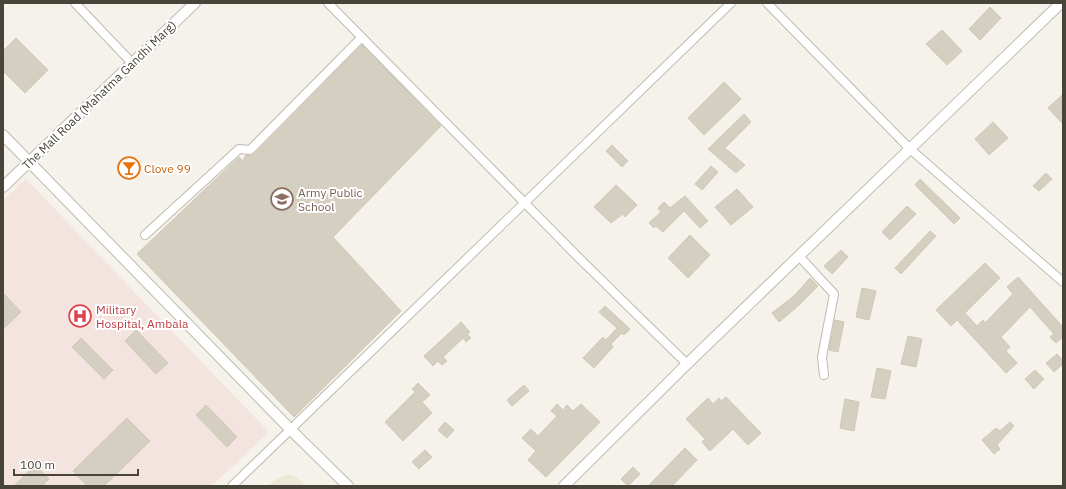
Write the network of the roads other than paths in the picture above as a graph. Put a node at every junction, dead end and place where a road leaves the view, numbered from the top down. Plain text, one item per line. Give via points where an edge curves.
1 (76, 3) edge
2 (195, 3) edge
3 (328, 3) edge
4 (731, 3) edge
5 (768, 3) edge
6 (1061, 3) edge
7 (361, 38) junction
8 (132, 63) junction
9 (3, 135) edge
10 (910, 149) junction
11 (29, 162) junction
12 (3, 187) edge
13 (525, 203) junction
14 (145, 235) dead end
15 (799, 256) junction
16 (1063, 282) edge
17 (687, 364) junction
18 (824, 375) dead end
19 (291, 430) junction
20 (232, 486) edge
21 (348, 486) edge
22 (564, 486) edge

1 - 8 street
2 - 8 street, The Mall Road (Mahatma Gandhi Marg)
3 - 7 street
4 - 13 street
5 - 10 street
6 - 10 street
7 - 13 street
7 - 14 street via 250,150 240,149
8 - 11 street, The Mall Road (Mahatma Gandhi Marg)
9 - 11 street
10 - 15 street
10 - 16 street
11 - 12 street, The Mall Road (Mahatma Gandhi Marg)
11 - 19 street
13 - 17 street
13 - 19 street
15 - 17 street
15 - 18 street via 834,294 822,357
17 - 22 street
19 - 20 street
19 - 21 street

